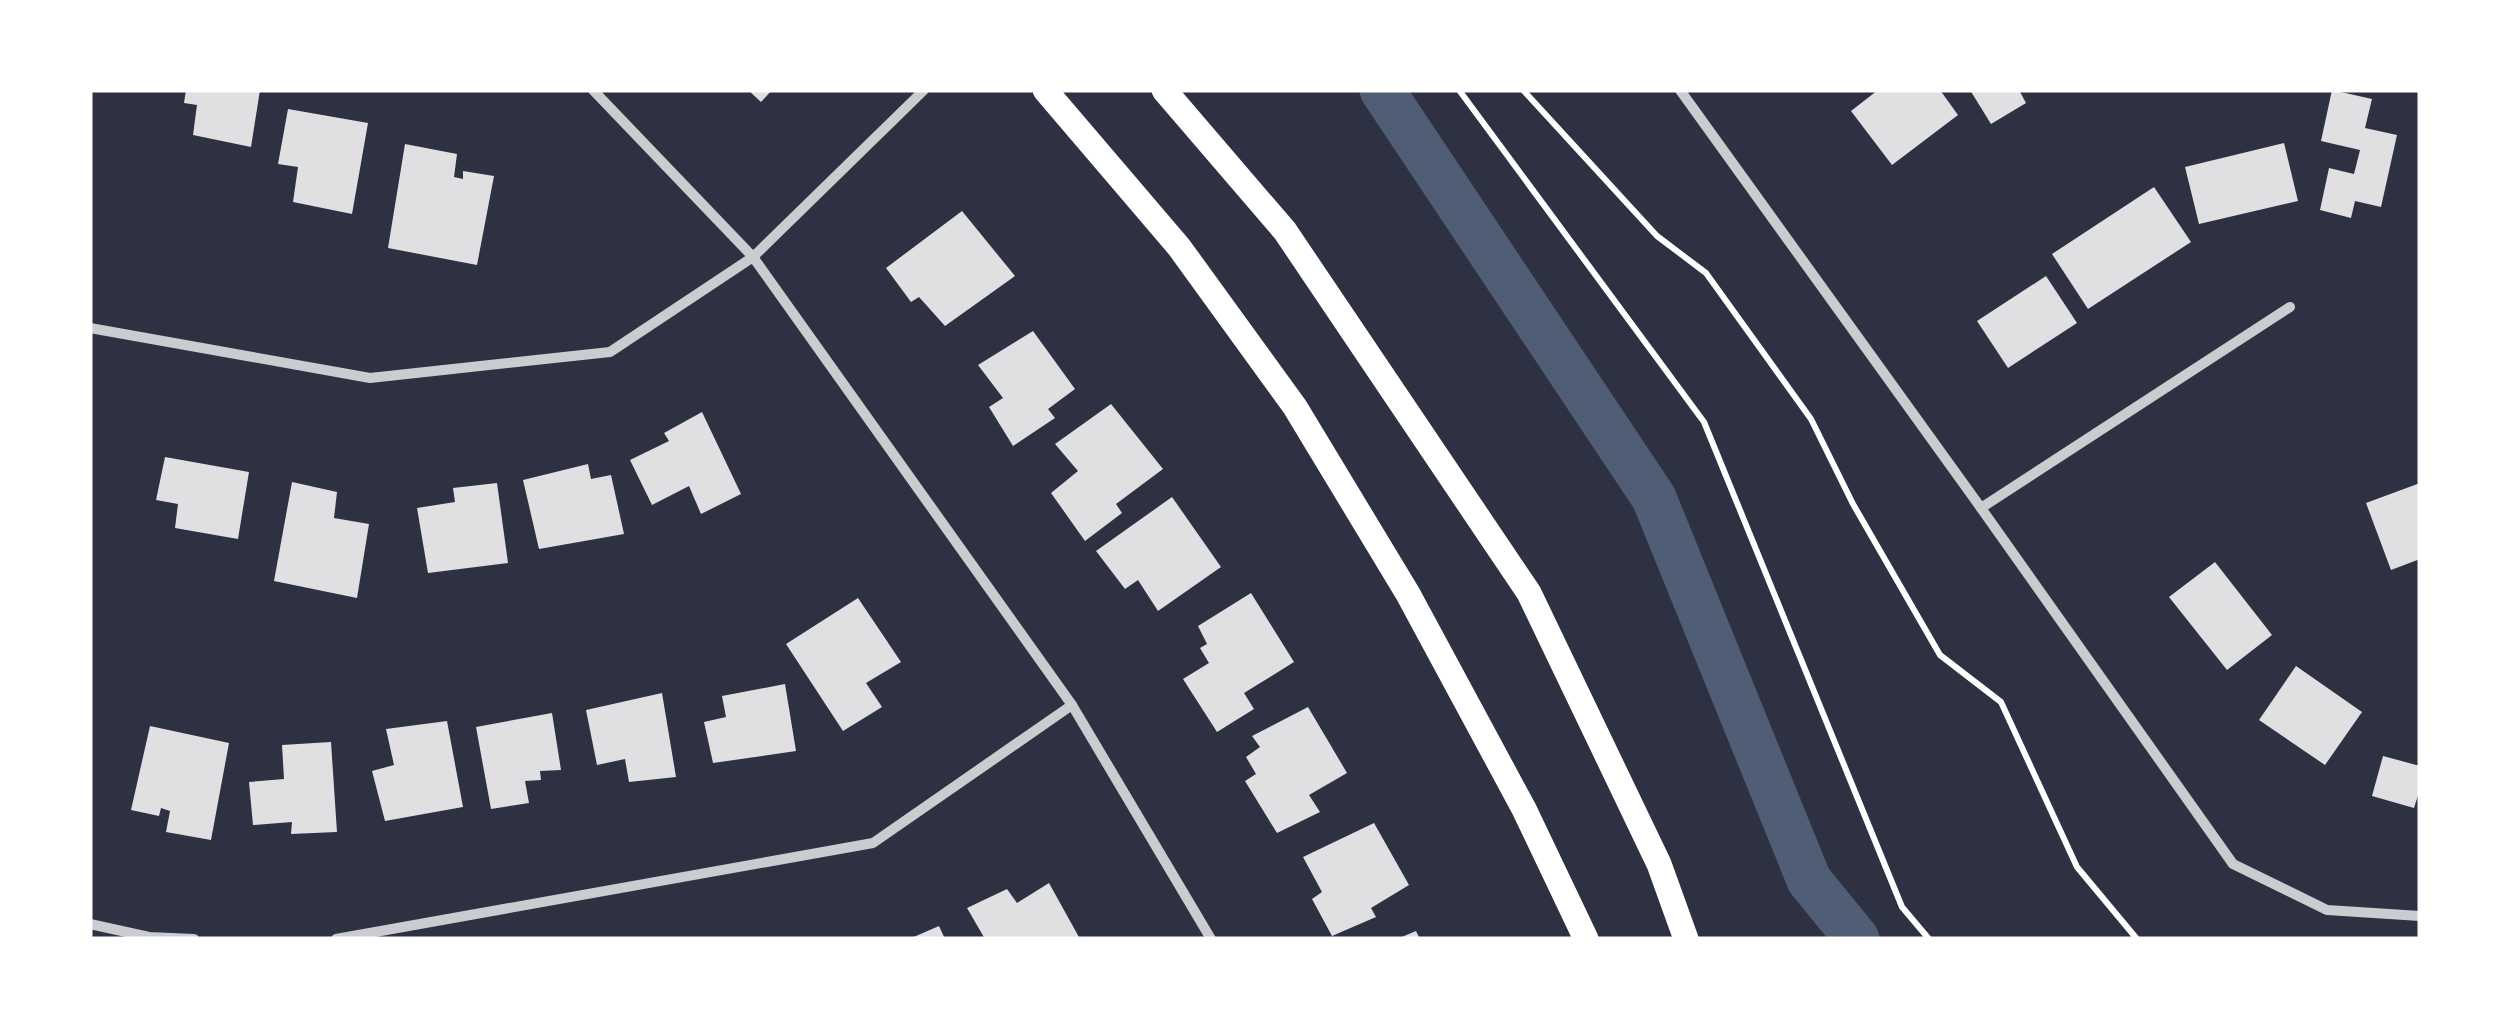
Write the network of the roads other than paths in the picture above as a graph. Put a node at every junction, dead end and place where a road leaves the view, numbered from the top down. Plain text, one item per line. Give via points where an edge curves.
1 (593, 90) edge
2 (924, 90) edge
3 (1045, 90) edge
4 (1164, 90) edge
5 (1685, 92) edge
6 (754, 257) junction
7 (2290, 307) dead end
8 (90, 328) edge
9 (1981, 508) junction
10 (1072, 705) junction
11 (2420, 916) edge
12 (90, 924) edge
13 (194, 939) edge
14 (336, 939) edge
15 (1212, 939) edge
16 (1586, 939) edge
17 (1686, 939) edge

1 - 6 street
2 - 6 street
3 - 16 main road via 1179,247 1295,407 1408,594
4 - 17 main road via 1286,231 1529,592 1659,864
5 - 9 street
6 - 8 street via 610,352 370,378
6 - 10 street
7 - 9 street
9 - 11 street via 2233,864 2327,910
10 - 14 street via 873,842
10 - 15 street
12 - 13 street via 149,938

